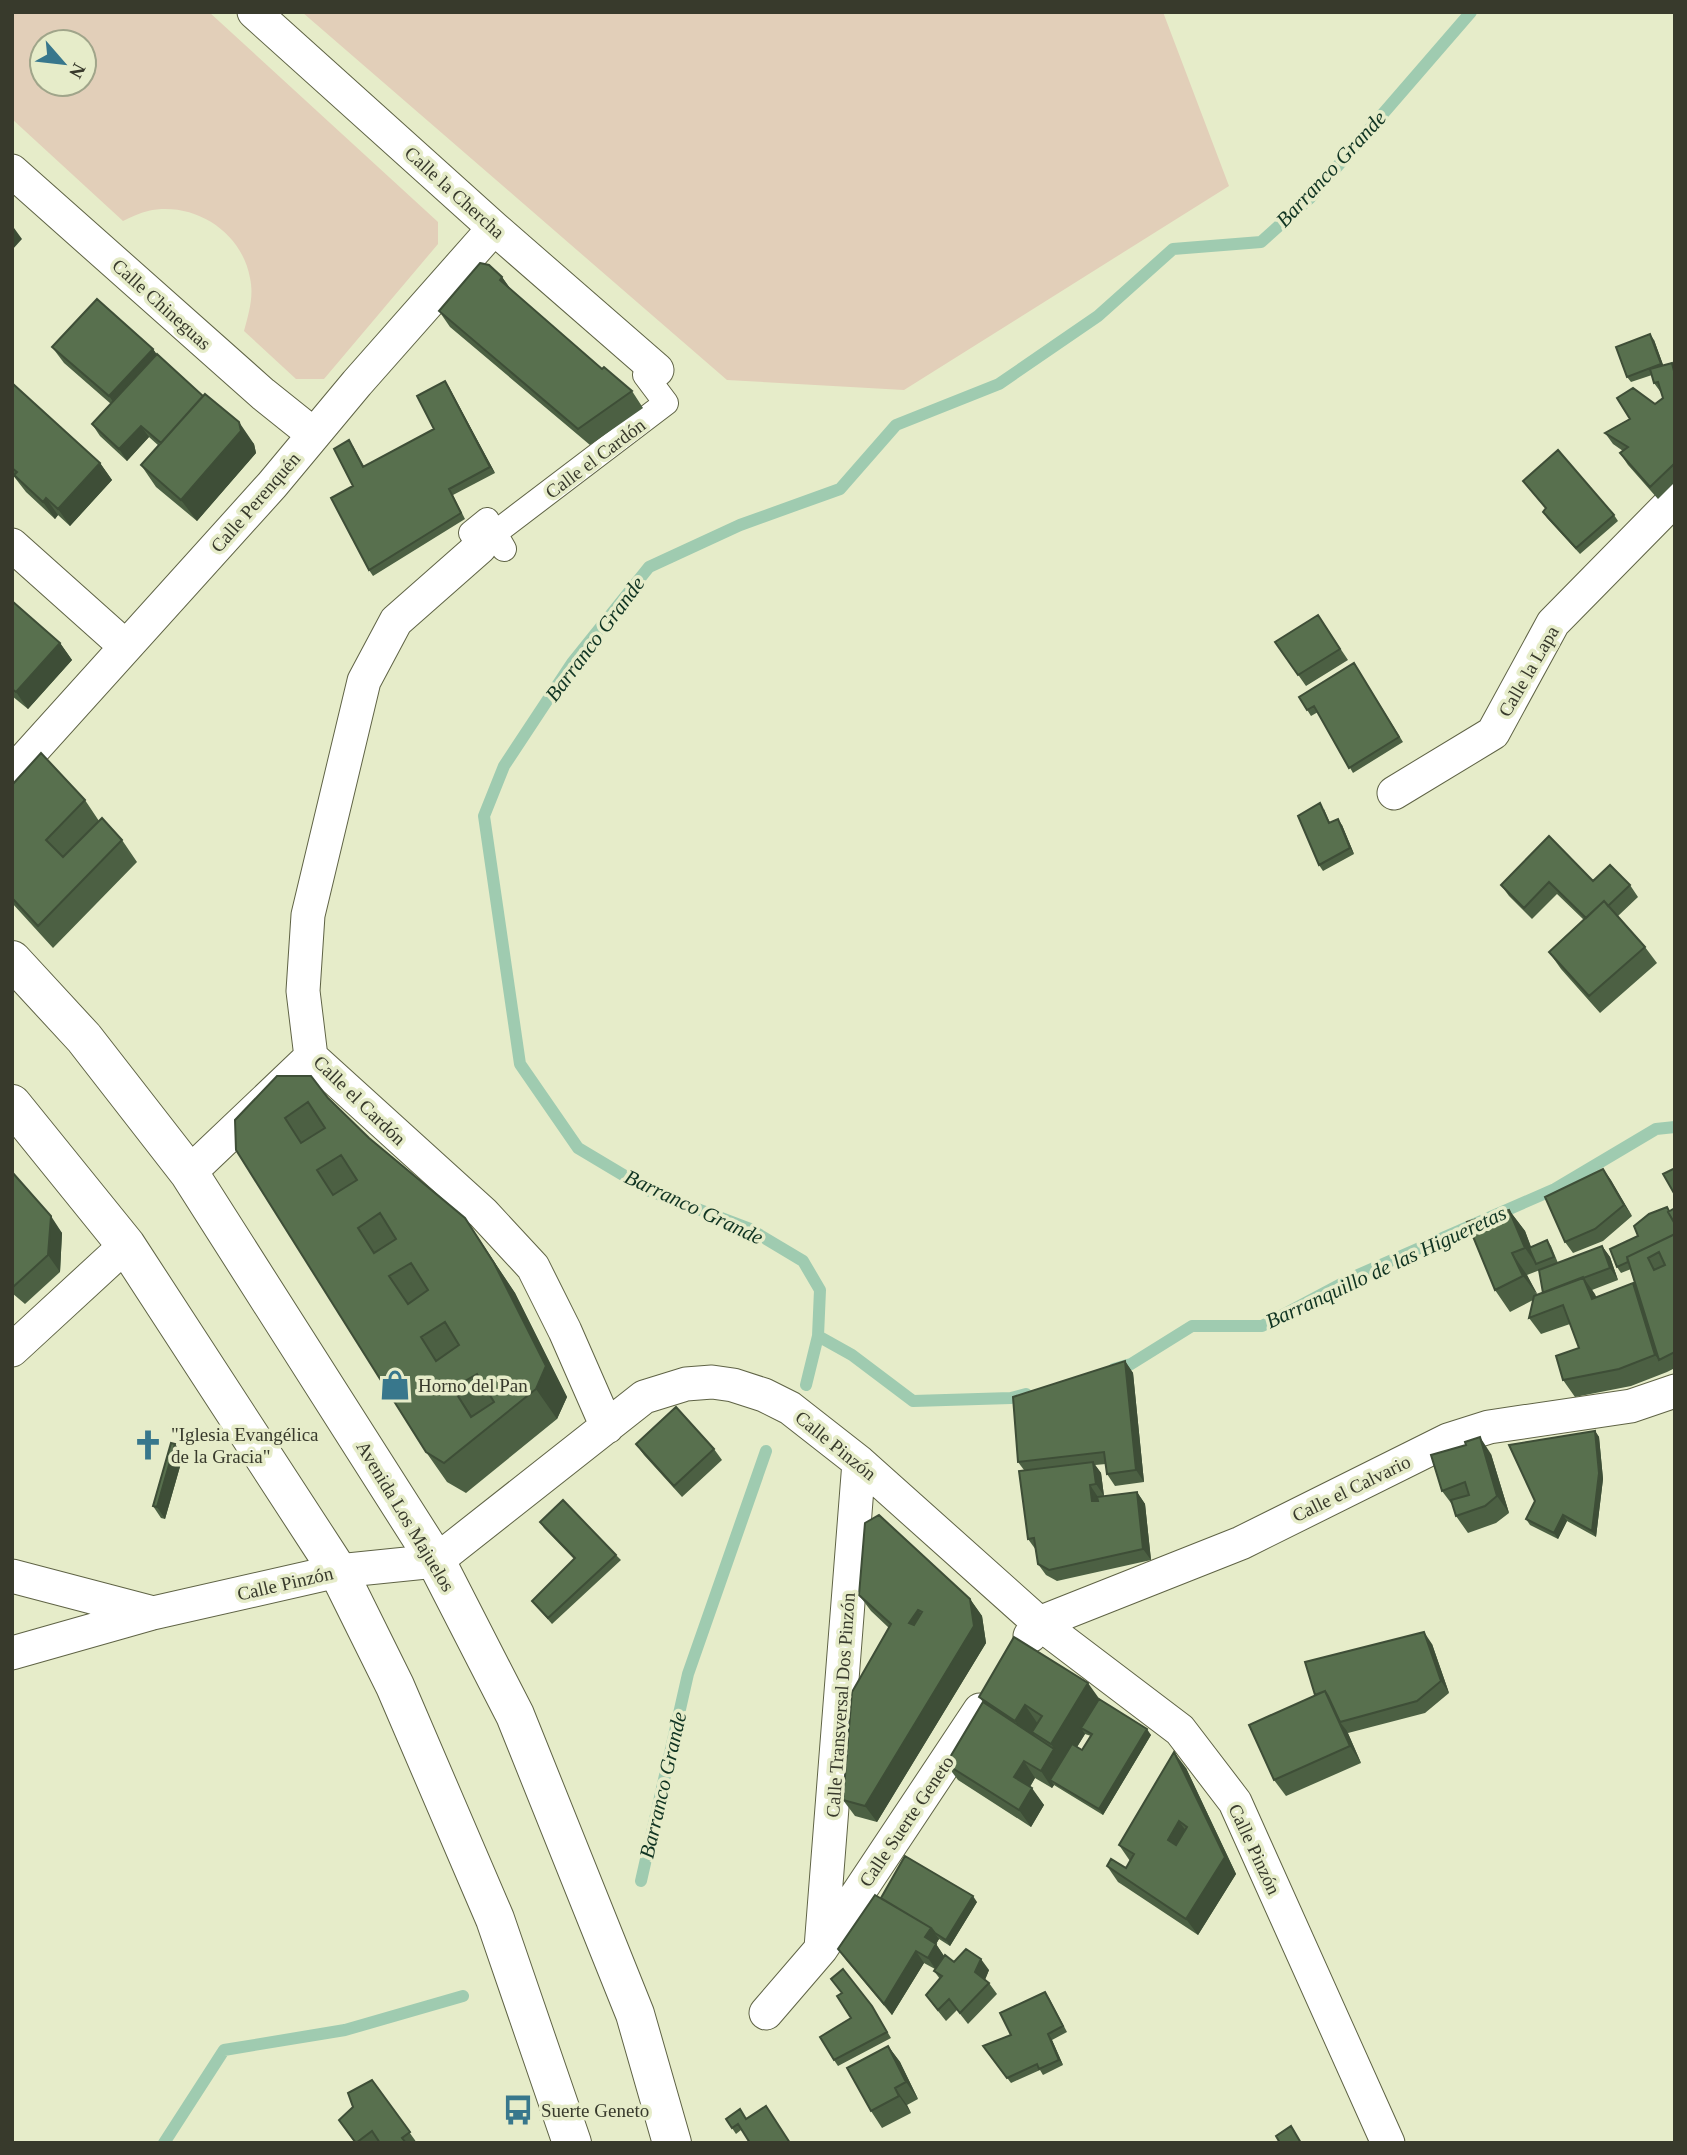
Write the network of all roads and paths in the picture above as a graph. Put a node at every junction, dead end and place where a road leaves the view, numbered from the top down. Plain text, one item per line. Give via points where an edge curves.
1 (254, 12) edge
2 (12, 171) edge
3 (494, 228) junction
4 (651, 373) joint
5 (313, 434) junction
6 (1675, 499) edge
7 (487, 541) joint
8 (12, 545) edge
9 (125, 646) junction
10 (12, 773) edge
11 (1394, 793) dead end
12 (12, 960) edge
13 (311, 1057) junction
14 (12, 1104) edge
15 (189, 1173) junction
16 (126, 1245) junction
17 (12, 1350) edge
18 (1675, 1391) edge
19 (607, 1427) junction
20 (859, 1462) junction
21 (436, 1561) junction
22 (338, 1571) junction
23 (12, 1576) edge
24 (152, 1613) junction
25 (1038, 1623) junction
26 (12, 1653) edge
27 (1016, 1657) edge
28 (994, 1690) edge
29 (821, 1950) junction
30 (765, 2013) dead end
31 (572, 2143) edge
32 (672, 2143) edge
33 (1388, 2143) edge

1 - 3 street, Calle la Chercha
2 - 5 street, Calle Chineguas
3 - 4 street, Calle la Chercha
3 - 5 street, Calle Perenquén
4 - 7 street, Calle el Cardón via 666,403
5 - 9 street, Calle Perenquén
6 - 11 street, Calle la Lapa via 1553,624 1493,733
7 - 13 street, Calle el Cardón via 396,621 364,681 308,915 303,991
8 - 9 street
9 - 10 street, Calle Perenquén
12 - 15 street, Avenida Los Majuelos via 84,1038
13 - 15 street
13 - 19 street, Calle el Cardón via 483,1213 533,1267
14 - 16 street
15 - 21 street, Avenida Los Majuelos
16 - 17 street
16 - 22 street
18 - 25 street, Calle el Calvario via 1631,1406 1489,1427 1448,1440 1241,1543
19 - 20 street, Calle Pinzón via 644,1397 686,1384 712,1382 764,1395 790,1408
19 - 21 street, Calle Pinzón
20 - 25 street, Calle Pinzón
20 - 29 street, Calle Transversal Dos Pinzón
21 - 22 street, Calle Pinzón
21 - 32 street, Avenida Los Majuelos via 520,1728 635,2014
22 - 24 street, Calle Pinzón
22 - 31 street via 395,1686 495,1919
23 - 24 street, Calle Pinzón
24 - 26 street
25 - 27 street
25 - 33 street, Calle Pinzón via 1180,1730 1235,1802
28 - 29 street, Calle Suerte Geneto
29 - 30 street, Calle Suerte Geneto

